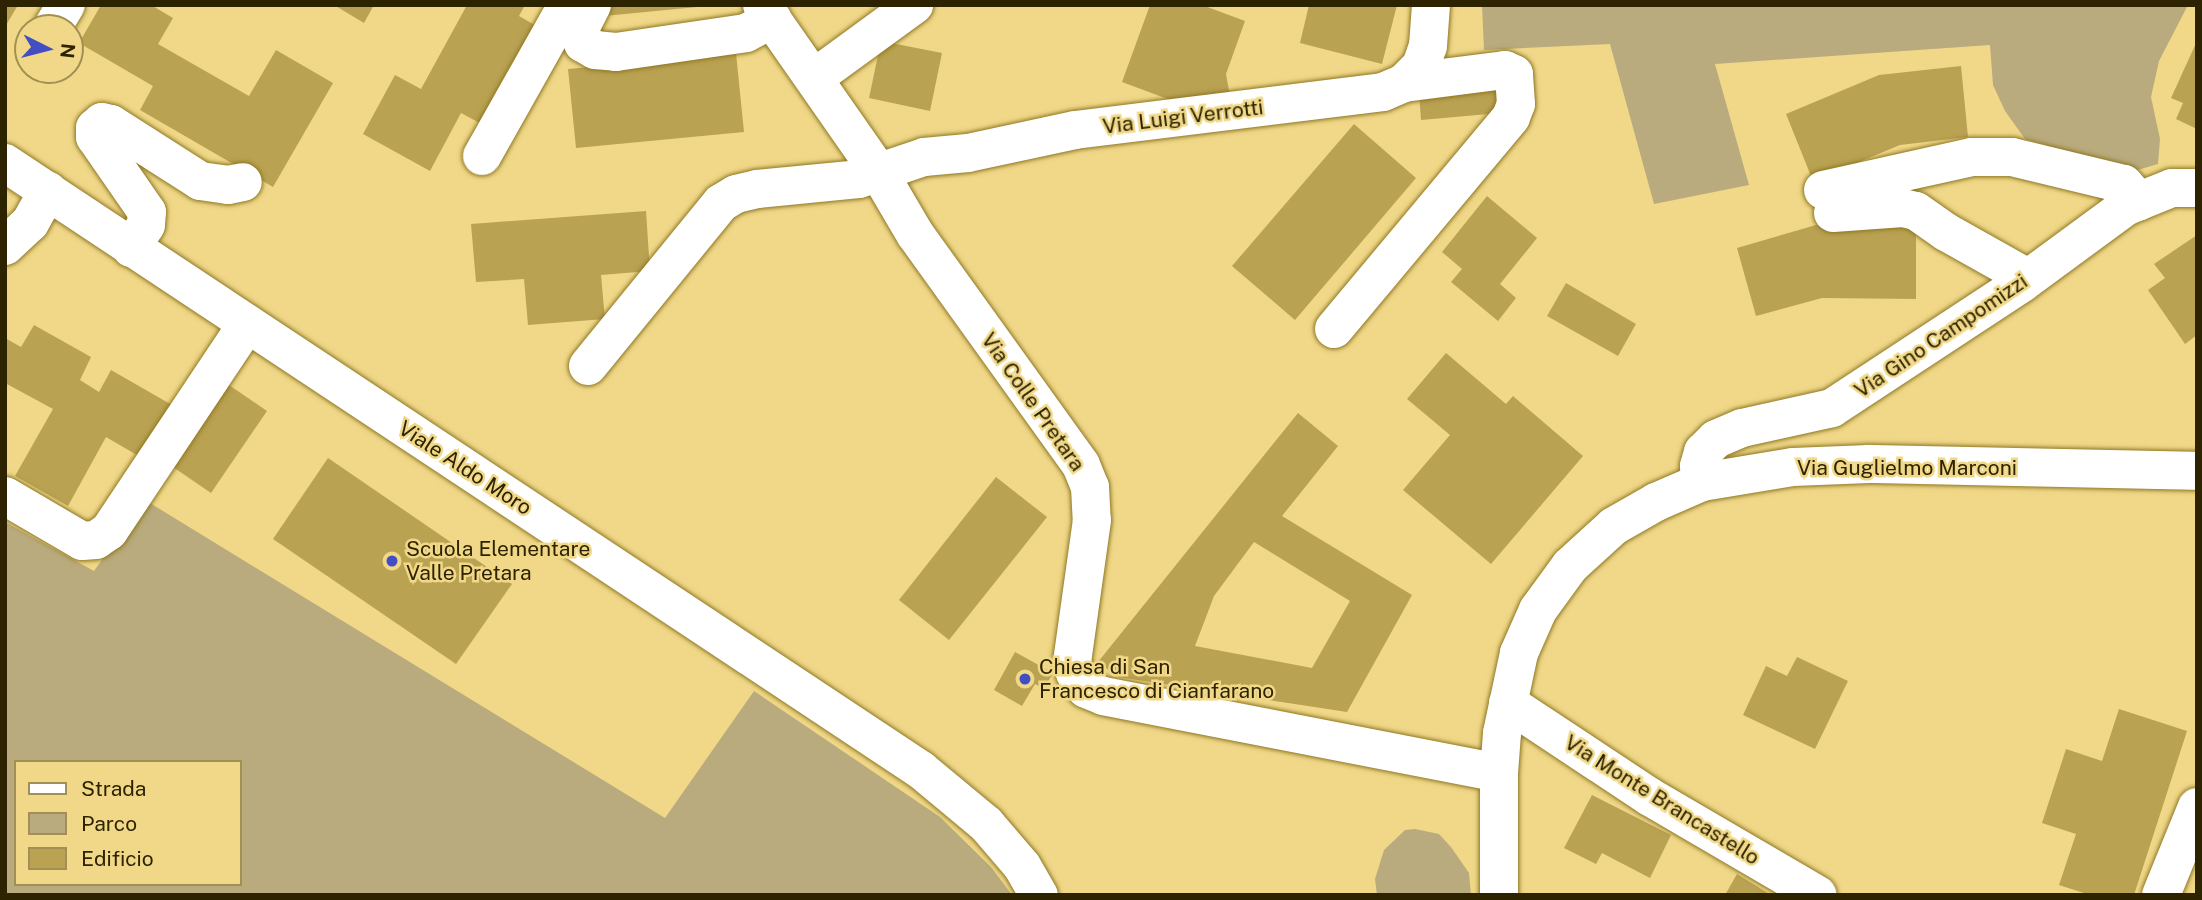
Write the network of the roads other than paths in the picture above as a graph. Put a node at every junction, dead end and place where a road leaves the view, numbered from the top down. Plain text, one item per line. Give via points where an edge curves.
1 (567, 5) edge
2 (592, 5) edge
3 (914, 5) edge
4 (1432, 5) edge
5 (767, 12) edge
6 (814, 78) junction
7 (1404, 83) junction
8 (482, 156) dead end
9 (5, 163) edge
10 (878, 172) junction
11 (243, 182) dead end
12 (2197, 188) edge
13 (48, 191) junction
14 (2139, 201) junction
15 (5, 246) edge
16 (131, 248) junction
17 (2028, 278) junction
18 (247, 324) junction
19 (1335, 329) dead end
20 (588, 366) dead end
21 (2197, 471) edge
22 (1702, 482) junction
23 (5, 496) edge
24 (1508, 703) junction
25 (1499, 773) junction
26 (2197, 807) edge
27 (1039, 895) edge
28 (1499, 895) edge
29 (1818, 895) edge
30 (2161, 895) edge

1 - 8 street
2 - 5 street via 579,31 583,43 595,50 616,52 746,33
3 - 6 street
4 - 7 street via 1421,66
5 - 6 street, Via Colle Pretara
6 - 10 street, Via Colle Pretara
7 - 10 street, Via Luigi Verrotti via 1383,92 1075,130 968,153 924,157
7 - 19 street, Via Luigi Verrotti via 1504,70 1514,74 1516,104 1511,117
9 - 13 street, Viale Aldo Moro
10 - 20 street, Via Luigi Verrotti via 757,189 721,203
10 - 25 street, Via Colle Pretara via 915,234 1081,465 1090,487 1092,520 1072,662 1086,689
11 - 16 street via 200,181 102,122 95,128 95,137 147,212 146,225
12 - 14 street, Via Gino Campomizzi via 2172,188
13 - 15 street via 30,223
13 - 16 street, Viale Aldo Moro
14 - 17 street, Via Gino Campomizzi
14 - 17 street via 2124,184 2012,157 1972,157 1828,201 1916,211
16 - 18 street, Viale Aldo Moro
17 - 22 street, Via Gino Campomizzi via 1832,408 1742,428 1716,439 1703,452 1699,466
18 - 23 street via 109,531 96,540 82,541
18 - 27 street, Viale Aldo Moro via 920,769 986,824 1022,866
21 - 22 street, Via Guglielmo Marconi via 1869,464 1793,467
22 - 24 street, Via Guglielmo Marconi via 1614,526 1570,566 1538,610 1519,653
24 - 25 street, Via Guglielmo Marconi
24 - 29 street, Via Monte Brancastello via 1650,797
25 - 28 street, Via Guglielmo Marconi
26 - 30 street

